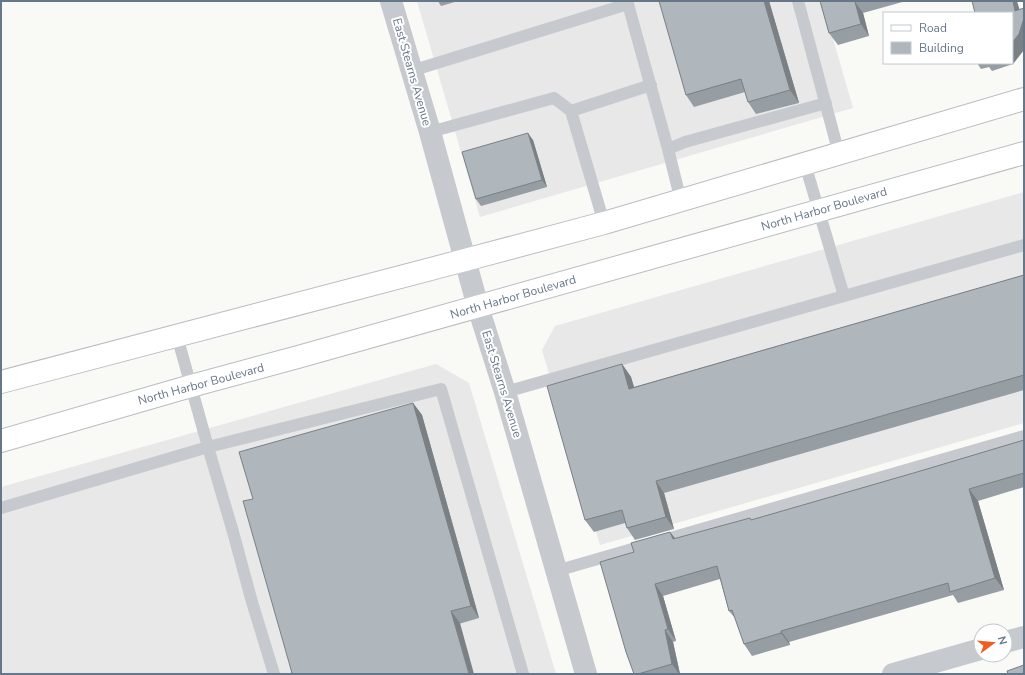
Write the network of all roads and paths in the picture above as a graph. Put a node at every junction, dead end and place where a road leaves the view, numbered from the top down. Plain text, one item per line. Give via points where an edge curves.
1 (391, 1) edge
2 (798, 1) edge
3 (411, 71) junction
4 (650, 84) junction
5 (1024, 99) edge
6 (826, 103) junction
7 (571, 111) junction
8 (430, 132) junction
9 (668, 149) junction
10 (1024, 153) edge
11 (839, 154) junction
12 (806, 164) junction
13 (681, 201) junction
14 (819, 211) junction
15 (604, 223) junction
16 (1024, 245) edge
17 (465, 260) junction
18 (844, 296) junction
19 (478, 307) junction
20 (177, 336) junction
21 (1, 382) edge
22 (191, 386) junction
23 (505, 392) junction
24 (1024, 436) edge
25 (1, 441) edge
26 (208, 447) junction
27 (1, 508) edge
28 (556, 571) junction
29 (1024, 637) edge
30 (1013, 640) edge
31 (973, 651) edge
32 (274, 674) edge
33 (523, 674) edge
34 (586, 674) edge
35 (893, 674) edge

1 - 3 street, East Stearns Avenue
2 - 6 lane
3 - 4 lane via 628,4
3 - 8 street, East Stearns Avenue
4 - 7 lane
4 - 9 lane
5 - 11 main road
6 - 9 lane
6 - 11 lane
7 - 8 lane via 554,98
7 - 15 lane
8 - 17 street, East Stearns Avenue
9 - 13 lane
10 - 14 main road, North Harbor Boulevard
11 - 12 main road
12 - 13 main road
12 - 14 lane
13 - 15 main road
14 - 18 lane
14 - 19 main road, North Harbor Boulevard
15 - 17 main road
16 - 18 lane
17 - 19 street, East Stearns Avenue
17 - 20 main road
18 - 23 lane
19 - 22 main road, North Harbor Boulevard
19 - 23 street, East Stearns Avenue
20 - 21 main road
20 - 22 lane
22 - 25 main road, North Harbor Boulevard
22 - 26 lane
23 - 28 street, East Stearns Avenue
24 - 28 lane
26 - 27 lane
26 - 32 lane
26 - 33 lane via 441,388
28 - 34 street, East Stearns Avenue
29 - 30 street
31 - 35 street

